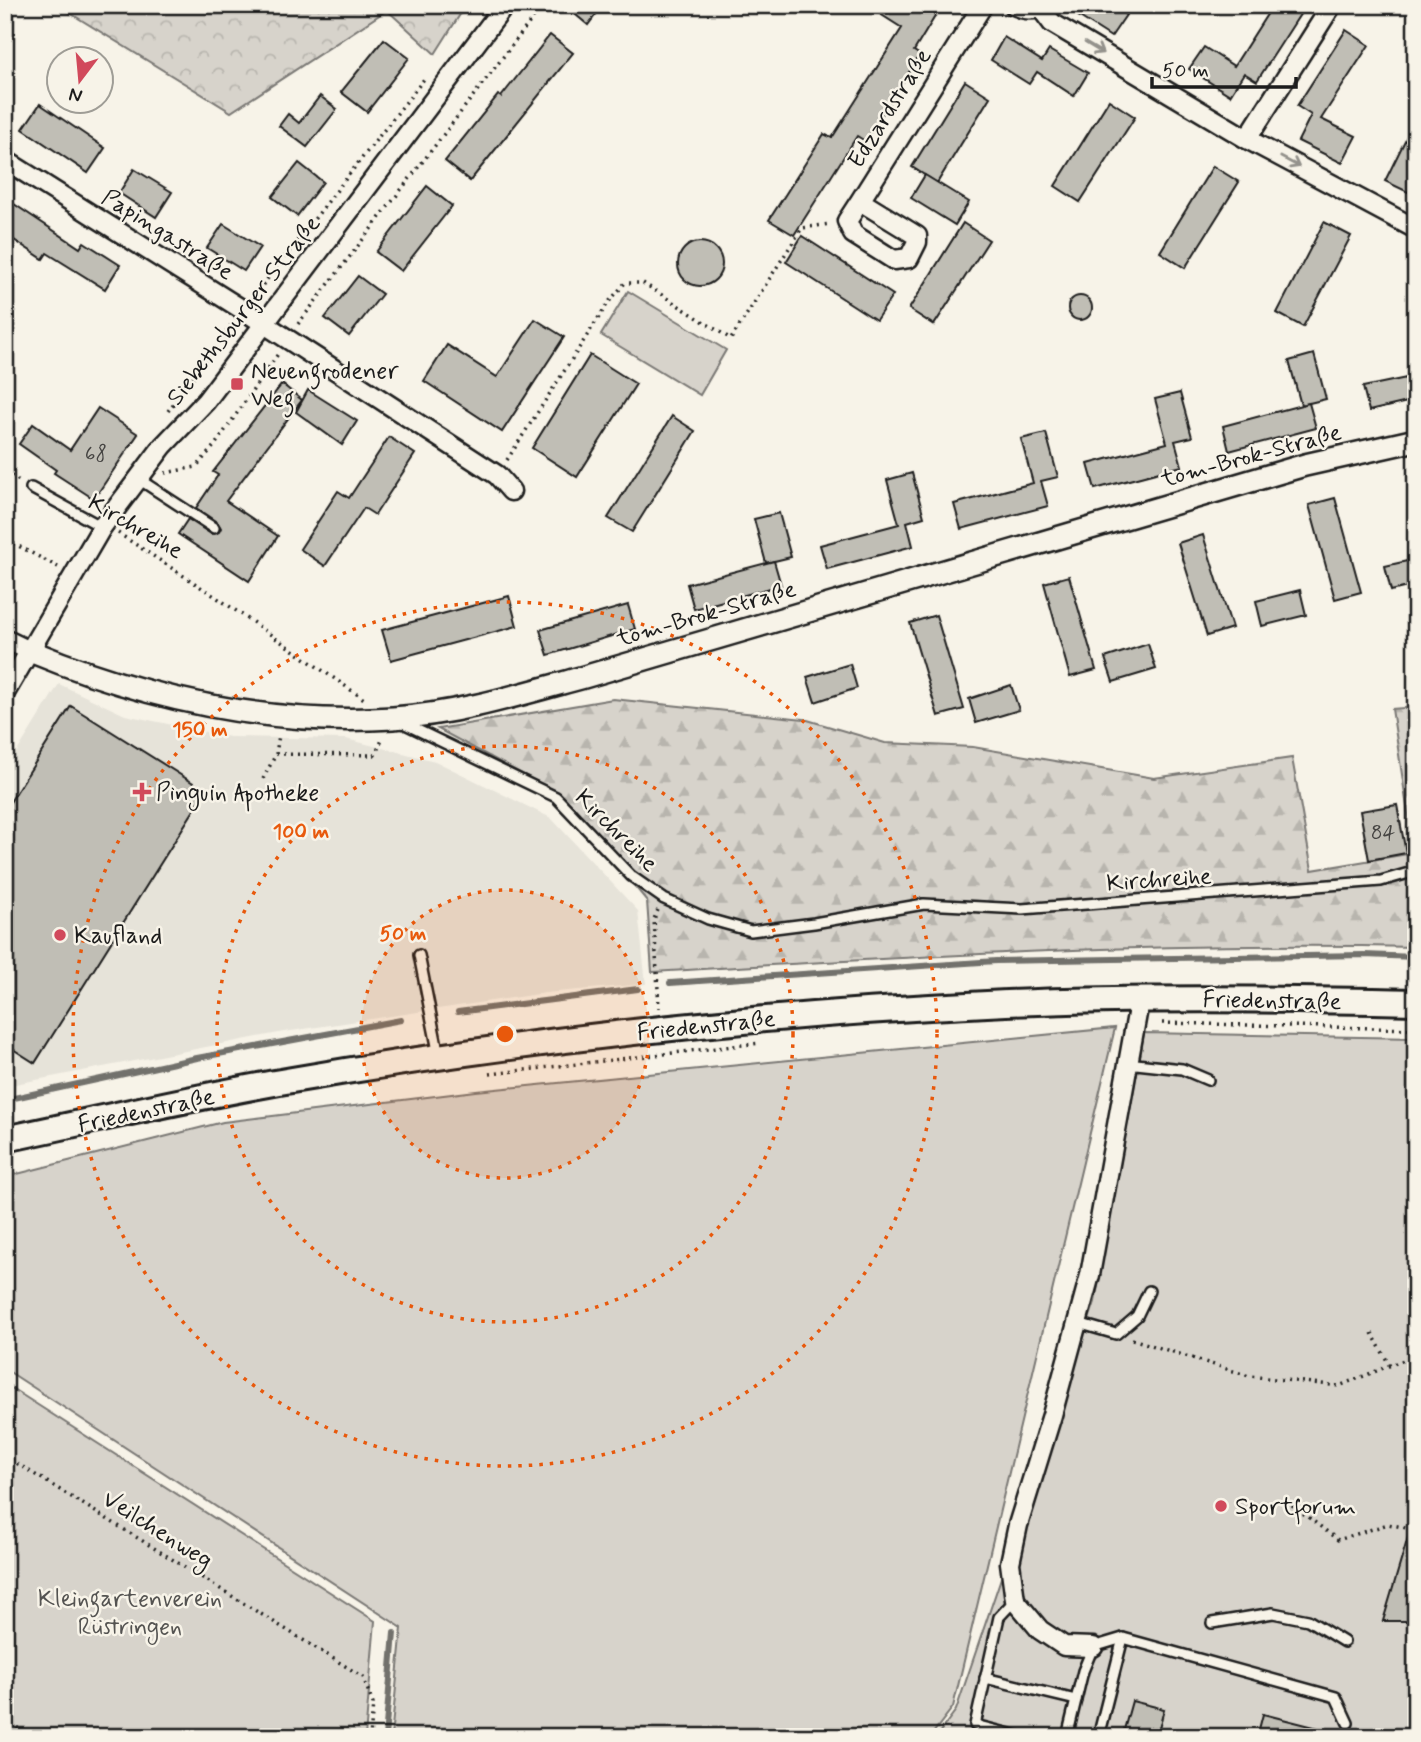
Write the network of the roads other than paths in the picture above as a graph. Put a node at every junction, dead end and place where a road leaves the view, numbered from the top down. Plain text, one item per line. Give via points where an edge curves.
1 (505, 5) edge
2 (983, 5) edge
3 (1014, 5) edge
4 (1332, 5) edge
5 (1042, 6) edge
6 (1247, 139) junction
7 (5, 160) edge
8 (860, 201) junction
9 (1416, 229) edge
10 (264, 324) junction
11 (1416, 440) edge
12 (143, 482) junction
13 (31, 488) dead end
14 (511, 491) dead end
15 (102, 527) junction
16 (214, 528) dead end
17 (5, 639) edge
18 (30, 651) junction
19 (5, 693) edge
20 (393, 718) junction
21 (1416, 870) edge
22 (419, 955) dead end
23 (1416, 1002) edge
24 (1137, 1007) junction
25 (439, 1057) junction
26 (1127, 1063) junction
27 (1208, 1080) dead end
28 (5, 1139) edge
29 (1149, 1291) dead end
30 (1078, 1323) junction
31 (1015, 1600) junction
32 (1212, 1623) dead end
33 (1123, 1638) junction
34 (1344, 1642) dead end
35 (1093, 1647) junction
36 (985, 1678) junction
37 (1076, 1700) junction
38 (1348, 1723) dead end
39 (1023, 1737) edge
40 (1067, 1737) edge
41 (1098, 1737) edge

1 - 10 street, Siebethsburger Straße
2 - 8 street, Edzardstraße
3 - 5 street via 1023,9
4 - 6 street
5 -> 6 street via 1052,23
6 -> 9 street
7 - 10 street, Papingastraße
8 - 8 street, Edzardstraße via 847,222 853,234 894,260 909,258 917,236
10 - 12 street, Siebethsburger Straße via 206,401 163,446
10 - 14 street, Papingastraße via 497,475
11 - 20 street, tom-Brok-Straße via 1305,465 491,703
12 - 15 street, Siebethsburger Straße
12 - 16 lane
13 - 15 lane, Kirchreihe
15 - 18 street, Siebethsburger Straße
17 - 18 street, tom-Brok-Straße
18 - 19 street
18 - 20 street, tom-Brok-Straße via 124,686 225,709
20 - 21 lane, Kirchreihe via 556,797 631,876 664,899 708,919 751,931 924,904 1022,909 1381,881
22 - 25 lane
23 - 24 main road, Friedenstraße via 1277,999
24 - 25 main road, Friedenstraße via 988,1004 818,1014
24 - 26 street
25 - 28 main road, Friedenstraße via 288,1080
26 - 27 lane via 1182,1069
26 - 30 street
29 - 30 lane via 1137,1316 1116,1334
30 - 31 street via 1018,1525 1010,1563
31 - 35 street via 1040,1630 1064,1646
31 - 36 lane via 999,1617
32 - 34 lane via 1273,1613 1308,1620
33 - 35 lane
33 - 38 lane via 1336,1697
33 - 41 lane
35 - 37 lane
36 - 37 lane
36 - 39 lane via 975,1725
37 - 40 lane

